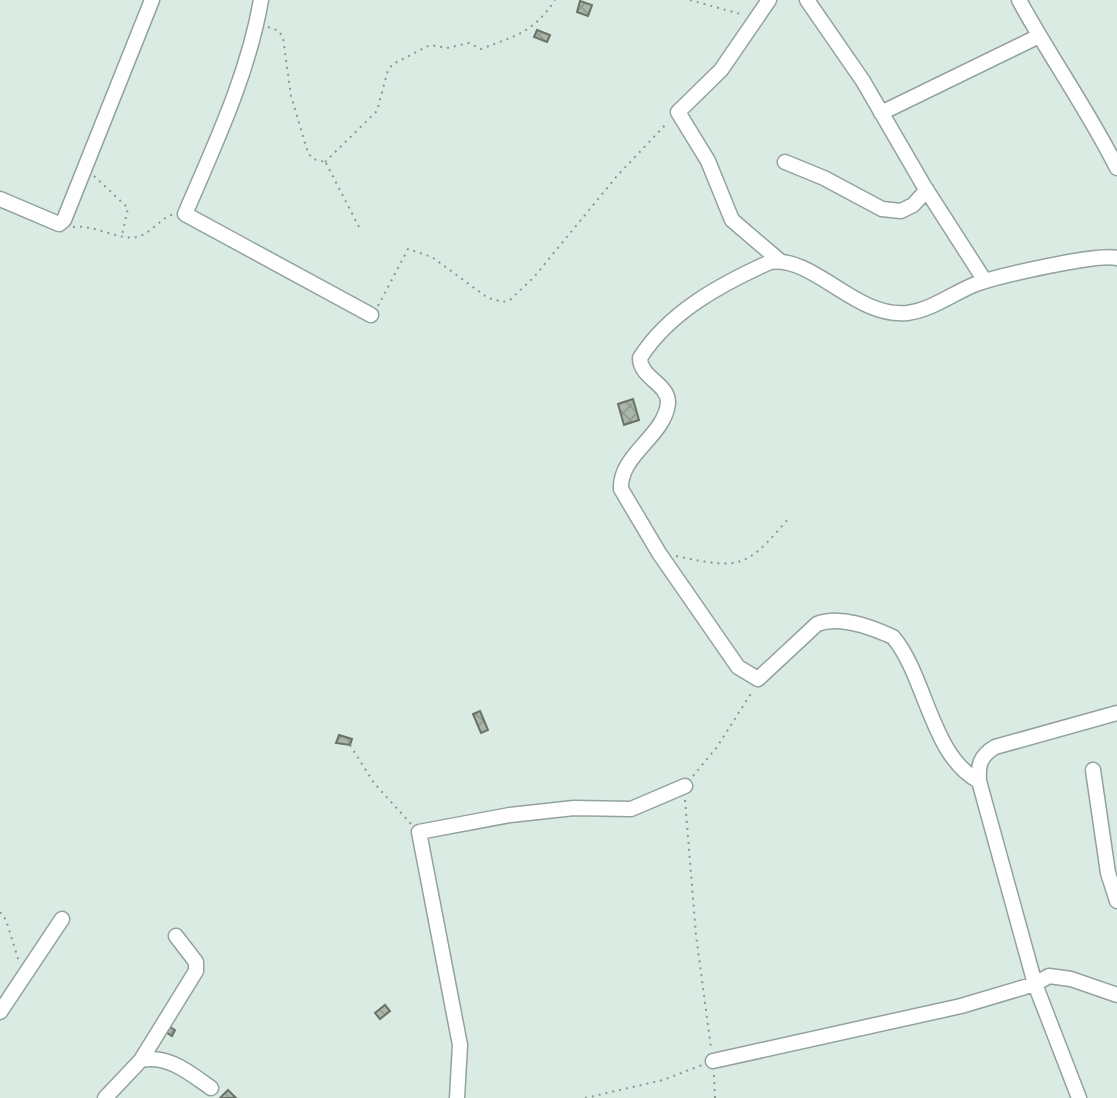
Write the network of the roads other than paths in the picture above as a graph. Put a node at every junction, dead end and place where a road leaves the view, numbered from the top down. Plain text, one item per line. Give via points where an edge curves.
1 (152, 0) edge
2 (261, 0) edge
3 (769, 0) edge
4 (807, 0) edge
5 (1019, 0) edge
6 (1039, 36) junction
7 (881, 113) junction
8 (786, 162) dead end
9 (1117, 168) edge
10 (927, 190) junction
11 (0, 199) edge
12 (1116, 257) edge
13 (780, 261) junction
14 (985, 281) junction
15 (371, 314) road end
16 (1117, 713) edge
17 (1093, 770) dead end
18 (979, 781) junction
19 (685, 786) road end
20 (1117, 901) edge
21 (62, 919) dead end
22 (176, 936) dead end
23 (1035, 984) junction
24 (1117, 995) edge
25 (0, 1012) edge
26 (141, 1060) junction
27 (713, 1061) road end
28 (211, 1088) dead end
29 (105, 1098) edge
30 (457, 1098) edge
31 (1079, 1098) edge

1 - 11 street via 68,214 59,224
2 - 15 street via 228,115 185,214
3 - 13 street via 721,70 678,112 708,161 732,220
4 - 7 street
5 - 6 street
6 - 7 street
6 - 9 street
7 - 10 street
8 - 10 street via 882,209 901,211
10 - 14 street
12 - 14 street
13 - 14 street via 844,295 892,313 925,309
13 - 18 street via 701,298 664,328 640,358 644,372 668,402 663,417 625,472 621,489 738,667 758,680 817,624 838,620 883,632 899,644 943,740 969,776
16 - 18 street via 995,747 981,758
17 - 20 street via 1108,873
18 - 23 street
19 - 30 street via 631,809 574,808 419,832 460,1045
21 - 25 street
22 - 26 street via 197,968
23 - 24 street via 1060,976
23 - 27 street via 961,1006
23 - 31 street
26 - 28 street via 166,1061
26 - 29 street

